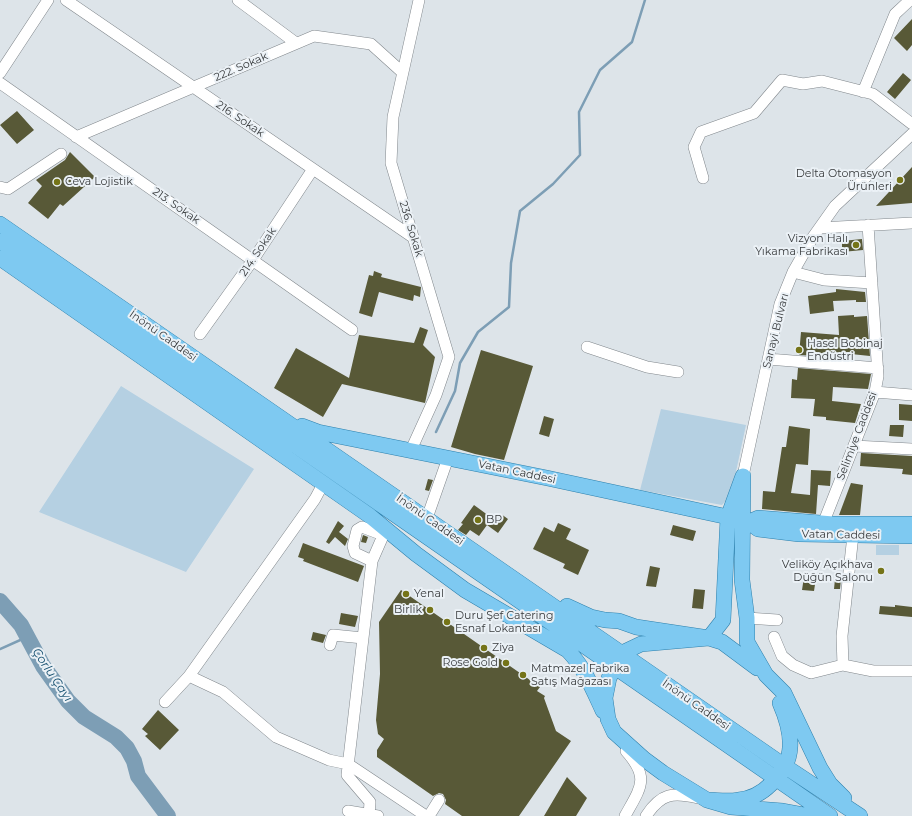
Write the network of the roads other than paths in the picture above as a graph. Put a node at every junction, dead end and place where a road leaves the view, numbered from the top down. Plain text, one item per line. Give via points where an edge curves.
1 (48, 0) edge
2 (66, 0) edge
3 (238, 0) edge
4 (419, 0) edge
5 (910, 0) edge
6 (296, 43) junction
7 (402, 72) junction
8 (0, 73) edge
9 (0, 83) edge
10 (193, 87) junction
11 (863, 92) junction
12 (912, 126) edge
13 (76, 136) junction
14 (62, 154) dead end
15 (313, 169) junction
16 (703, 178) dead end
17 (0, 187) edge
18 (912, 223) edge
19 (0, 224) edge
20 (868, 225) junction
21 (820, 228) junction
22 (414, 238) junction
23 (0, 241) edge
24 (0, 258) edge
25 (253, 260) junction
26 (793, 272) junction
27 (872, 283) junction
28 (352, 330) dead end
29 (200, 334) dead end
30 (587, 347) dead end
31 (768, 359) junction
32 (878, 368) junction
33 (678, 372) dead end
34 (875, 392) junction
35 (912, 395) edge
36 (285, 420) junction
37 (854, 446) junction
38 (912, 449) edge
39 (411, 450) junction
40 (448, 458) junction
41 (744, 476) junction
42 (323, 484) junction
43 (426, 518) junction
44 (728, 518) junction
45 (746, 522) junction
46 (823, 524) junction
47 (912, 524) edge
48 (384, 532) junction
49 (853, 535) junction
50 (912, 536) edge
51 (372, 561) junction
52 (479, 563) junction
53 (747, 618) junction
54 (777, 620) dead end
55 (774, 637) dead end
56 (363, 638) junction
57 (709, 638) junction
58 (330, 645) dead end
59 (569, 651) junction
60 (618, 660) junction
61 (843, 666) junction
62 (912, 672) edge
63 (766, 675) junction
64 (189, 676) junction
65 (165, 702) dead end
66 (614, 732) junction
67 (348, 764) junction
68 (786, 767) junction
69 (776, 780) junction
70 (439, 800) dead end
71 (708, 800) junction
72 (348, 811) dead end
73 (372, 816) edge
74 (428, 816) edge
75 (625, 816) edge
76 (646, 816) edge
77 (810, 816) edge
78 (830, 816) edge
79 (860, 816) edge
80 (864, 816) edge

1 - 8 street
2 - 10 street, 216. Sokak
3 - 6 street
4 - 7 street, 236. Sokak
5 - 11 street via 896,14
6 - 7 street, 222. Sokak via 314,36 371,44
6 - 10 street, 222. Sokak
7 - 22 street, 236. Sokak via 393,117 391,163
9 - 13 street, 213. Sokak
10 - 13 street, 222. Sokak
10 - 15 street, 216. Sokak
11 - 12 street via 873,94
11 - 16 street via 822,81 803,84 782,80 754,113 701,132 694,147
12 - 21 street, Sanayi Bulvarı via 835,206
13 - 25 street, 213. Sokak
14 - 17 street via 8,189
15 - 22 street, 216. Sokak
15 - 25 street, 214. Sokak
18 - 20 street
19 - 36 main road, İnönü Caddesi
20 - 21 street
20 - 27 street, Selimiye Caddesi
21 - 26 street, Sanayi Bulvarı
22 - 39 street, 236. Sokak via 449,357
23 - 52 main road
24 - 42 main road
25 - 28 street, 213. Sokak
25 - 29 street, 214. Sokak
26 - 27 street via 824,280
26 - 31 street, Sanayi Bulvarı via 780,304
27 - 32 street, Selimiye Caddesi
30 - 33 street via 647,367
31 - 32 street
31 - 41 street, Sanayi Bulvarı
32 - 34 street, Selimiye Caddesi
34 - 35 street
34 - 37 street, Selimiye Caddesi
36 - 39 main road, Vatan Caddesi via 318,432
36 - 43 main road, İnönü Caddesi
37 - 38 street
37 - 46 street, Selimiye Caddesi
39 - 40 main road, Vatan Caddesi
40 - 43 street
40 - 44 main road, Vatan Caddesi
41 - 44 main road
41 - 45 main road
42 - 48 main road via 370,516
42 - 64 street
43 - 52 main road, İnönü Caddesi
44 - 45 main road, Vatan Caddesi
44 - 57 main road via 723,620
45 - 46 main road, Vatan Caddesi via 758,518
45 - 49 main road, Vatan Caddesi via 758,530
45 - 53 main road via 742,580
46 - 47 main road, Vatan Caddesi
48 - 51 street
48 - 51 street via 362,527 357,530 353,546 355,553
48 - 59 main road via 465,590
49 - 50 main road, Vatan Caddesi
49 - 61 street via 842,636
51 - 56 street
52 - 57 main road via 591,617
52 - 59 main road
52 - 60 main road, İnönü Caddesi
53 - 54 street
53 - 63 main road via 747,642
55 - 61 street via 782,656 793,665 811,673
56 - 58 street via 333,635
56 - 67 street
57 - 60 main road via 641,644
57 - 63 main road via 722,642
59 - 66 main road via 590,682
60 - 66 main road via 609,678 605,698 608,719
60 - 68 main road, İnönü Caddesi
60 - 69 main road
61 - 62 street via 873,671
63 - 68 main road via 787,719 790,746
63 - 80 main road via 784,693 830,784
64 - 65 street
64 - 67 street via 223,692 276,737 329,760
66 - 71 main road via 644,759
66 - 75 street via 636,762 642,776 637,795
67 - 73 street via 347,775 370,802
67 - 74 street
68 - 69 main road
68 - 79 main road, İnönü Caddesi
69 - 71 main road via 761,793 738,800
69 - 78 main road
70 - 74 street
71 - 76 street via 670,794 656,803
71 - 77 main road via 731,807
72 - 73 street

